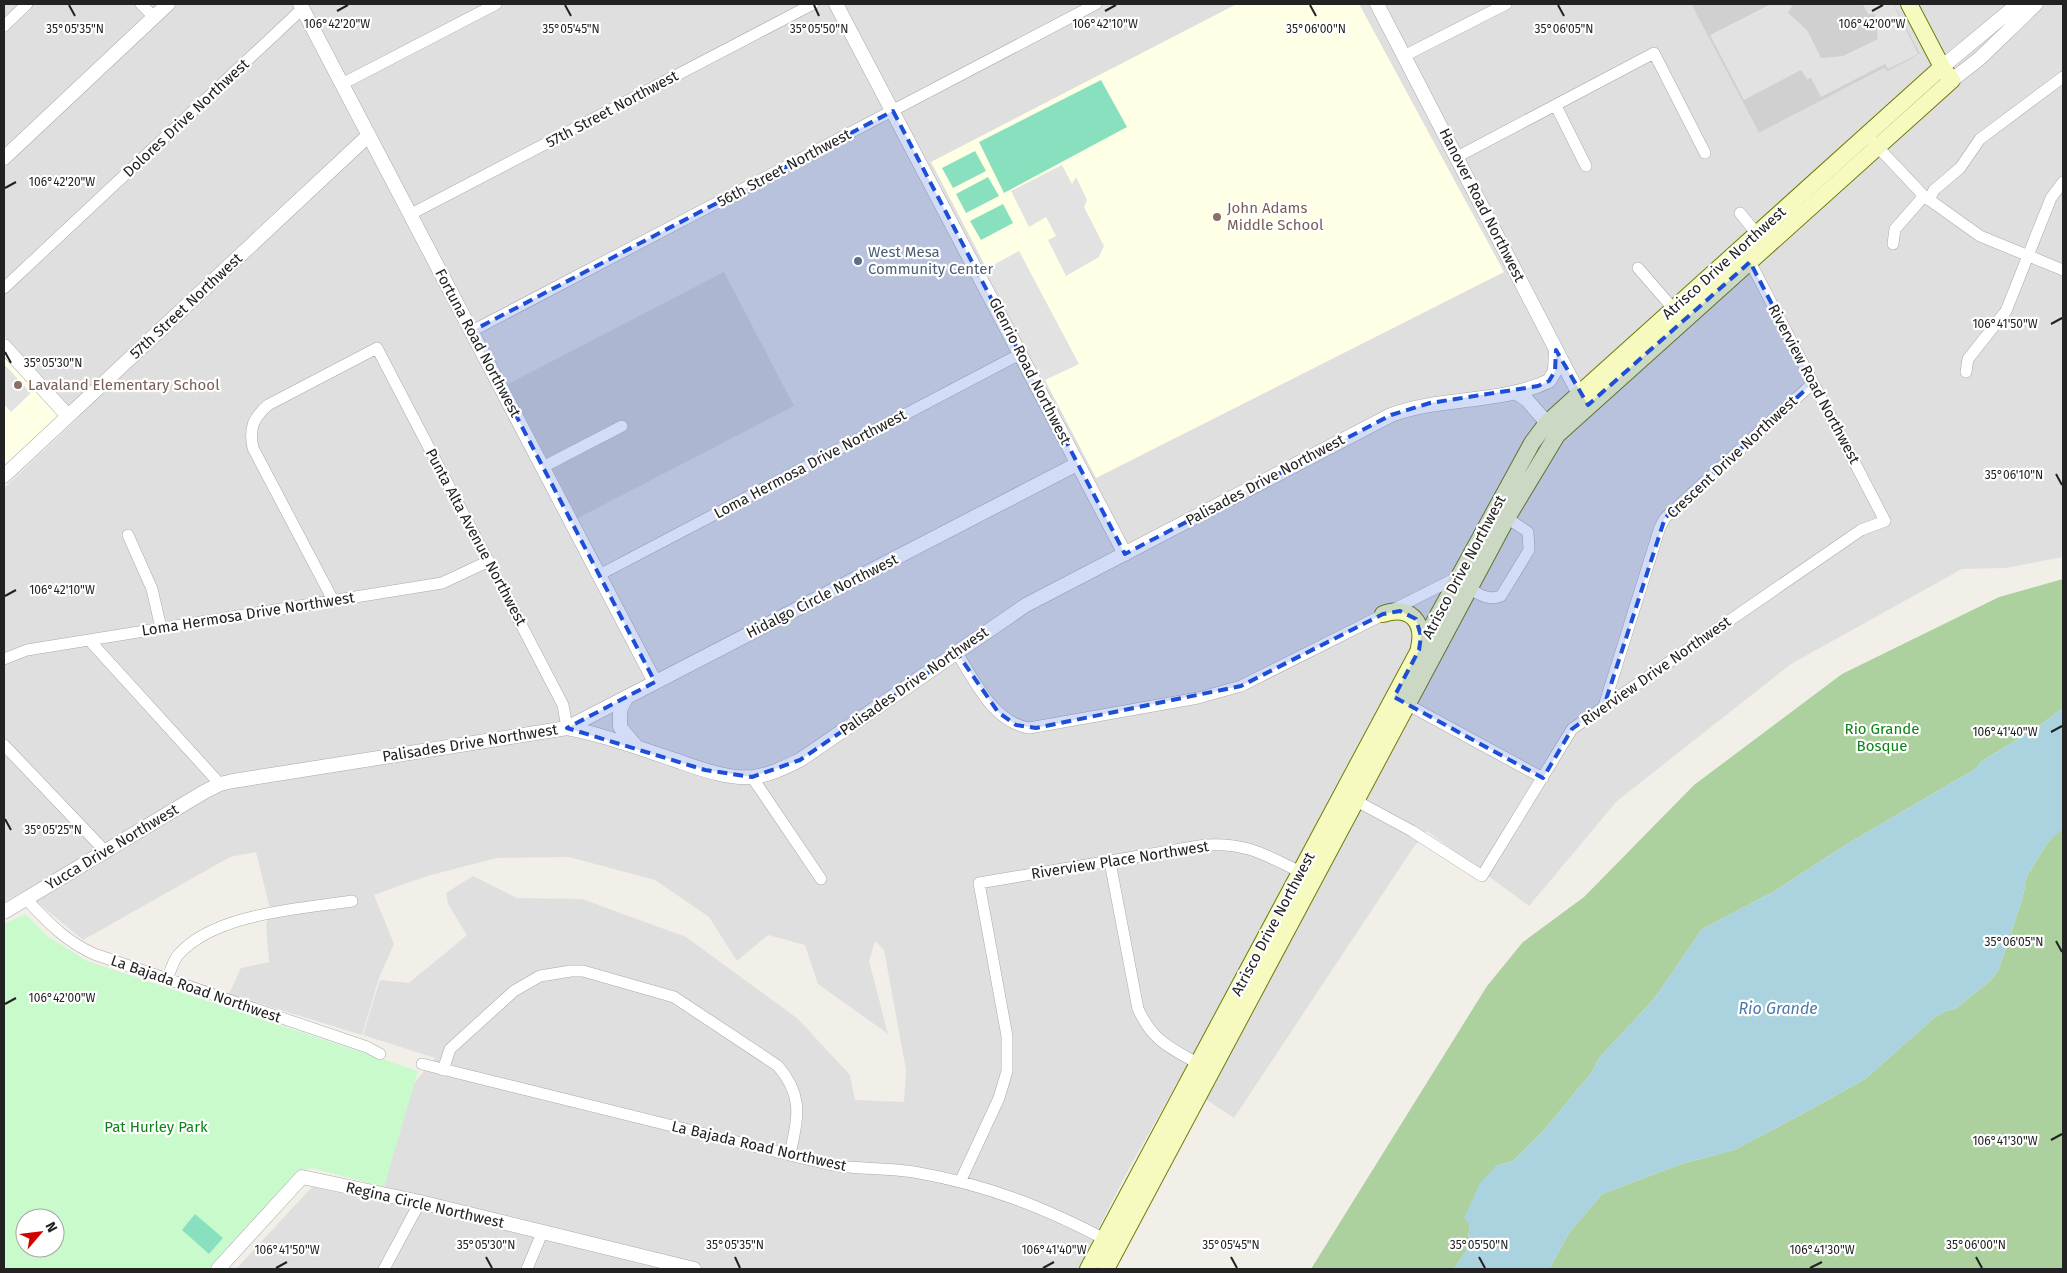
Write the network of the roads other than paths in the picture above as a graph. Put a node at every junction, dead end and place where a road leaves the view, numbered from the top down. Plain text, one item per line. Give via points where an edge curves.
1 (27, 4) edge
2 (141, 4) edge
3 (168, 4) edge
4 (496, 4) edge
5 (813, 4) edge
6 (836, 4) edge
7 (1096, 4) edge
8 (1377, 4) edge
9 (1506, 4) edge
10 (1909, 4) edge
11 (2018, 4) edge
12 (2036, 4) edge
13 (301, 6) edge
14 (154, 17) junction
15 (4, 26) edge
16 (1404, 56) junction
17 (1942, 67) junction
18 (2063, 77) edge
19 (1952, 80) junction
20 (342, 84) junction
21 (1556, 106) junction
22 (894, 111) junction
23 (369, 135) junction
24 (1867, 135) junction
25 (1878, 147) junction
26 (1705, 153) dead end
27 (1457, 157) junction
28 (4, 158) edge
29 (1586, 166) dead end
30 (2063, 182) edge
31 (1926, 198) junction
32 (1740, 213) dead end
33 (411, 214) junction
34 (1757, 234) junction
35 (1893, 244) dead end
36 (1742, 248) junction
37 (2027, 255) junction
38 (1750, 262) junction
39 (1638, 268) dead end
40 (2063, 270) edge
41 (4, 288) edge
42 (1678, 314) junction
43 (472, 331) junction
44 (4, 346) edge
45 (1556, 350) junction
46 (1020, 354) junction
47 (1966, 372) dead end
48 (1812, 383) junction
49 (1516, 392) junction
50 (1584, 400) junction
51 (68, 416) junction
52 (622, 426) dead end
53 (1552, 430) junction
54 (1077, 464) junction
55 (543, 467) junction
56 (4, 476) edge
57 (1500, 514) junction
58 (1885, 520) joint
59 (128, 535) dead end
60 (1124, 554) junction
61 (488, 561) junction
62 (599, 575) junction
63 (1464, 583) junction
64 (332, 600) junction
65 (1383, 614) junction
66 (161, 628) junction
67 (90, 641) junction
68 (1419, 650) junction
69 (957, 653) junction
70 (4, 659) edge
71 (655, 682) junction
72 (626, 698) junction
73 (1401, 701) junction
74 (1604, 706) junction
75 (567, 728) junction
76 (4, 745) edge
77 (638, 748) junction
78 (752, 777) junction
79 (1542, 778) junction
80 (220, 784) junction
81 (1350, 798) junction
82 (105, 851) junction
83 (1110, 862) junction
84 (1307, 875) junction
85 (821, 879) dead end
86 (26, 899) junction
87 (352, 901) dead end
88 (4, 912) edge
89 (167, 980) junction
90 (380, 1054) dead end
91 (422, 1064) dead end
92 (1198, 1064) junction
93 (443, 1070) junction
94 (1212, 1072) junction
95 (790, 1155) junction
96 (960, 1182) junction
97 (420, 1202) junction
98 (542, 1233) junction
99 (1111, 1243) junction
100 (218, 1269) edge
101 (384, 1269) edge
102 (527, 1269) edge
103 (694, 1269) edge
104 (1088, 1269) edge
105 (1106, 1269) edge

1 - 15 street
2 - 14 street
3 - 14 street
4 - 20 street
5 - 33 street, 57th Street Northwest
6 - 22 street, Glenrio Road Northwest
7 - 22 street, 56th Street Northwest
8 - 16 street, Hanover Road Northwest
9 - 16 street
10 - 17 main road
11 - 17 street, Atrisco Drive Northwest
12 - 19 street, Atrisco Drive Northwest via 1979,59
13 - 20 street, Fortuna Road Northwest
13 - 41 street, Dolores Drive Northwest
14 - 28 street
16 - 27 street, Hanover Road Northwest
17 - 19 main road
17 - 24 main road, Atrisco Drive Northwest
18 - 31 street via 1980,139 1960,168
19 - 25 main road, Atrisco Drive Northwest
20 - 23 street, Fortuna Road Northwest
21 - 26 street via 1654,54
21 - 27 street
21 - 29 street
22 - 43 street, 56th Street Northwest
22 - 46 street, Glenrio Road Northwest
23 - 33 street, Fortuna Road Northwest
23 - 51 street, 57th Street Northwest
24 - 25 street
24 - 34 main road, Atrisco Drive Northwest
25 - 31 street
25 - 38 main road, Atrisco Drive Northwest
27 - 45 street, Hanover Road Northwest
30 - 37 street via 2051,198
31 - 35 street via 1895,229
31 - 37 street via 1980,236
32 - 34 street
33 - 43 street, Fortuna Road Northwest
34 - 36 main road, Atrisco Drive Northwest
36 - 38 street, Riverview Road Northwest
36 - 42 main road, Atrisco Drive Northwest
37 - 40 street
37 - 47 street via 2006,311 1968,359
38 - 42 main road, Atrisco Drive Northwest
38 - 48 street, Riverview Road Northwest
39 - 42 street
42 - 50 main road, Atrisco Drive Northwest
43 - 55 street, Fortuna Road Northwest
44 - 51 street
45 - 49 street, Palisades Drive Northwest via 1555,371 1549,381
45 - 50 street, Hanover Road Northwest
46 - 54 street, Glenrio Road Northwest
46 - 62 street, Loma Hermosa Drive Northwest
48 - 58 street, Riverview Road Northwest
48 - 74 street, Crescent Drive Northwest via 1665,518
49 - 53 street
49 - 60 street, Palisades Drive Northwest via 1430,403 1391,415
50 - 53 main road, Atrisco Drive Northwest
51 - 56 street, 57th Street Northwest
52 - 55 street
53 - 57 main road, Atrisco Drive Northwest via 1532,443
54 - 60 street, Glenrio Road Northwest
54 - 71 street, Hidalgo Circle Northwest
55 - 62 street, Fortuna Road Northwest
57 - 63 main road, Atrisco Drive Northwest
57 - 63 street via 1528,532 1529,550 1501,596 1488,598
58 - 74 street, Riverview Drive Northwest via 1861,530
59 - 66 street via 152,589
60 - 69 street, Palisades Drive Northwest via 1026,605
61 - 64 street, Loma Hermosa Drive Northwest via 442,583
61 - 64 street, Punta Alta Avenue Northwest via 377,348 268,405 252,424 253,448
61 - 75 street, Punta Alta Avenue Northwest via 563,705
62 - 71 street, Fortuna Road Northwest
63 - 65 street
63 - 68 main road, Atrisco Drive Northwest
63 - 73 main road, Atrisco Drive Northwest
64 - 66 street, Loma Hermosa Drive Northwest
65 - 68 main road via 1400,611 1416,619 1420,630
65 - 69 street via 1241,686 1198,698 1036,728 1016,725 998,712
66 - 67 street, Loma Hermosa Drive Northwest
67 - 70 street, Loma Hermosa Drive Northwest via 27,650
67 - 80 street
68 - 73 main road, Atrisco Drive Northwest
69 - 78 street, Palisades Drive Northwest via 800,760
71 - 72 street, Hidalgo Circle Northwest
72 - 75 street, Hidalgo Circle Northwest
72 - 77 street via 620,710 620,727
73 - 79 street
73 - 81 main road, Atrisco Drive Northwest
74 - 79 street, Riverview Drive Northwest via 1572,729
75 - 77 street, Palisades Drive Northwest
75 - 80 street, Palisades Drive Northwest
76 - 82 street
77 - 78 street, Palisades Drive Northwest via 717,773
78 - 85 street
79 - 81 street, Riverview Drive Northwest via 1482,876 1412,831
80 - 82 street, Yucca Drive Northwest
81 - 84 main road, Atrisco Drive Northwest
82 - 86 street, Yucca Drive Northwest
83 - 84 street, Riverview Place Northwest via 1205,844 1223,844 1252,848
83 - 92 street via 1138,1009 1147,1028 1160,1043
83 - 96 street, Riverview Place Northwest via 979,883 1007,1036 1007,1071 999,1098
84 - 92 main road, Atrisco Drive Northwest
84 - 94 main road, Atrisco Drive Northwest
86 - 88 street, Yucca Drive Northwest
86 - 89 street, La Bajada Road Northwest via 71,943
87 - 89 street via 246,917 224,924 177,956
89 - 90 street, La Bajada Road Northwest
91 - 93 street, La Bajada Road Northwest
92 - 94 street
92 - 99 main road, Atrisco Drive Northwest
93 - 95 street, La Bajada Road Northwest
93 - 95 street via 450,1049 461,1037 525,983 555,972 583,971 674,997 778,1066 796,1094 798,1110
94 - 99 main road, Atrisco Drive Northwest
95 - 96 street, La Bajada Road Northwest via 838,1166 912,1172
96 - 99 street, La Bajada Road Northwest via 1050,1211
97 - 98 street, Regina Circle Northwest
97 - 100 street, Regina Circle Northwest via 302,1177
97 - 101 street
98 - 102 street
98 - 103 street, Regina Circle Northwest
99 - 104 main road, Atrisco Drive Northwest
99 - 105 main road, Atrisco Drive Northwest

